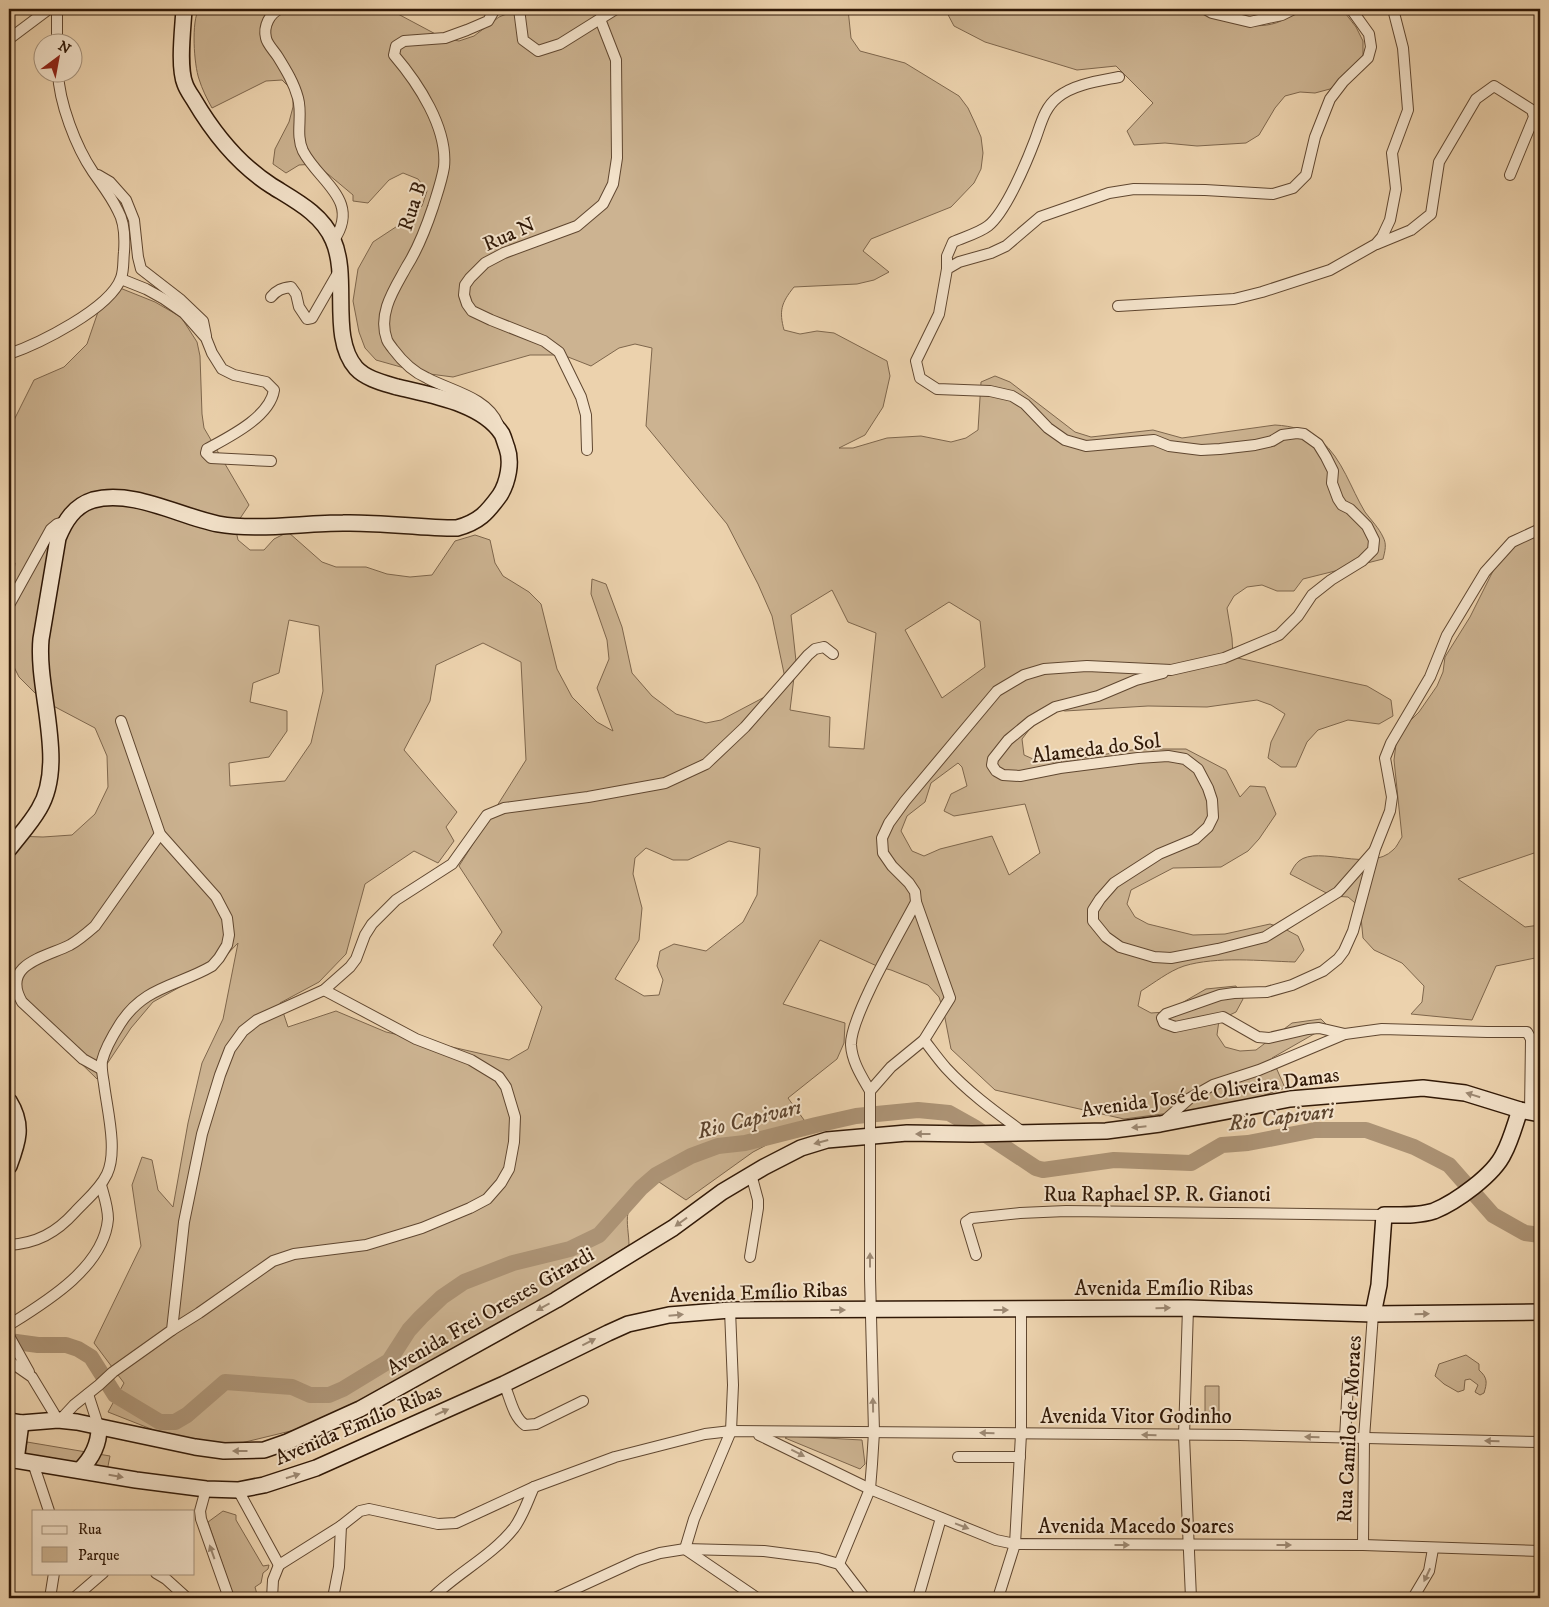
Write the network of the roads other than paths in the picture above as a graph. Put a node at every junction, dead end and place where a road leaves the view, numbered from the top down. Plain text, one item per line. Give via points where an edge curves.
1 (49, 9) edge
2 (57, 9) edge
3 (184, 9) edge
4 (280, 9) edge
5 (495, 9) edge
6 (519, 9) edge
7 (616, 9) edge
8 (1205, 9) edge
9 (1294, 9) edge
10 (1351, 9) edge
11 (1393, 9) edge
12 (600, 19) junction
13 (57, 32) edge
14 (9, 39) edge
15 (1119, 76) dead end
16 (58, 82) edge
17 (92, 172) junction
18 (1510, 175) dead end
19 (334, 240) junction
20 (1376, 244) junction
21 (340, 268) junction
22 (946, 269) junction
23 (121, 279) junction
24 (272, 297) dead end
25 (1118, 306) dead end
26 (206, 338) junction
27 (9, 354) edge
28 (502, 434) junction
29 (587, 450) dead end
30 (272, 461) dead end
31 (64, 522) junction
32 (1540, 529) edge
33 (11, 601) edge
34 (833, 654) dead end
35 (1171, 670) junction
36 (121, 721) dead end
37 (160, 834) junction
38 (9, 849) edge
39 (1375, 849) junction
40 (916, 902) junction
41 (324, 990) junction
42 (1346, 1034) junction
43 (924, 1040) junction
44 (101, 1069) junction
45 (870, 1095) junction
46 (9, 1101) edge
47 (1530, 1112) edge
48 (1160, 1124) junction
49 (869, 1133) junction
50 (1024, 1133) junction
51 (972, 1134) joint
52 (9, 1166) edge
53 (751, 1174) junction
54 (101, 1185) junction
55 (1384, 1215) junction
56 (9, 1245) edge
57 (976, 1255) dead end
58 (750, 1258) dead end
59 (1188, 1308) junction
60 (871, 1309) junction
61 (730, 1310) junction
62 (1021, 1310) junction
63 (1540, 1312) edge
64 (1373, 1314) junction
65 (9, 1325) edge
66 (172, 1330) junction
67 (9, 1336) edge
68 (9, 1361) edge
69 (32, 1377) junction
70 (504, 1384) junction
71 (1348, 1384) dead end
72 (88, 1394) junction
73 (584, 1401) dead end
74 (59, 1420) junction
75 (15, 1422) edge
76 (98, 1428) junction
77 (731, 1431) junction
78 (754, 1432) junction
79 (786, 1432) junction
80 (874, 1432) junction
81 (1021, 1434) junction
82 (1184, 1436) junction
83 (1345, 1438) junction
84 (1364, 1438) junction
85 (1540, 1442) edge
86 (782, 1444) junction
87 (958, 1456) dead end
88 (1020, 1458) junction
89 (12, 1459) edge
90 (33, 1463) junction
91 (80, 1470) junction
92 (534, 1487) junction
93 (206, 1489) junction
94 (870, 1489) junction
95 (238, 1490) junction
96 (49, 1510) edge
97 (941, 1518) junction
98 (341, 1526) junction
99 (1015, 1544) junction
100 (1188, 1545) junction
101 (1363, 1546) junction
102 (1433, 1549) junction
103 (685, 1550) junction
104 (1540, 1552) edge
105 (839, 1564) junction
106 (279, 1565) junction
107 (54, 1574) edge
108 (102, 1574) edge
109 (158, 1574) edge
110 (50, 1598) edge
111 (74, 1598) edge
112 (187, 1598) edge
113 (229, 1598) edge
114 (272, 1598) edge
115 (333, 1598) edge
116 (432, 1598) edge
117 (555, 1598) edge
118 (560, 1598) edge
119 (757, 1598) edge
120 (865, 1598) edge
121 (918, 1598) edge
122 (998, 1598) edge
123 (1191, 1598) edge
124 (1413, 1598) edge

1 - 14 street
2 - 13 street
3 - 19 street via 181,49 185,83 208,124 247,167 315,214
4 - 19 street via 267,21 266,38 290,76 298,100 299,137 303,150 333,187 341,205 341,226
5 - 28 street, Rua B via 488,21 467,30 445,38 404,41 396,46 394,55 434,114 443,146 444,166 423,238 390,294 384,319 387,340 401,360 425,378 485,406 495,416
6 - 12 street via 523,40 538,51 560,44
7 - 12 street
8 - 9 street via 1212,14 1250,22
10 - 22 street via 1368,34 1371,47 1368,58 1330,98 1315,137 1306,175 1293,188 1273,194 1134,189 1109,194 1040,217 1006,246
11 - 20 street via 1403,48 1408,110 1392,152 1396,189 1390,220
12 - 29 street, Rua N via 616,60 617,158 613,184 603,204 577,226 486,263 465,285 464,295 472,311 544,341 558,352 581,397 586,414
15 - 22 street via 1076,87 1058,96 1041,120 1025,166 1003,207 988,226 953,242
16 - 17 street via 64,111
17 - 23 street via 108,191 124,228
17 - 26 street via 110,182 126,200 134,220 141,269 202,321
18 - 20 street via 1534,117 1532,110 1494,86 1476,99 1439,162 1431,214 1411,230
19 - 21 street
20 - 25 street via 1330,270 1234,300
21 - 24 street via 312,318 307,319 291,287 283,288
21 - 28 street via 343,338 357,369 382,383 466,407 484,416
22 - 35 street via 939,314 916,361 920,378 937,389 990,391 1012,396 1065,440 1086,446 1154,440 1169,446 1220,450 1272,441 1282,435 1304,434 1318,444 1326,456 1333,471 1332,483 1338,499 1366,526 1374,540 1373,550 1362,561 1312,595 1298,616 1279,635 1224,658
23 - 26 street via 164,299 184,314
23 - 27 street via 107,297 64,329
26 - 30 street via 222,369 266,382 274,390 272,400 254,420 207,449 206,453 211,458
28 - 31 street via 509,454 508,477 503,491 479,520 457,528 343,523 243,527 218,524 118,497 92,500
31 - 33 street via 51,529
31 - 38 street via 54,552 39,654 49,739 47,789 40,808
32 - 39 street via 1512,542 1485,572 1447,635 1430,677 1391,743 1385,758 1392,797 1390,811
34 - 41 street via 824,648 815,649 745,727 706,764 673,780 588,797 504,808 487,815 452,864 396,900 372,924 356,959
35 - 39 street, Alameda do Sol via 1098,696 1055,707 1008,740 993,759 996,771 1020,776 1060,768 1168,756 1185,759 1198,770 1212,800 1213,817 1208,827 1195,839 1159,854 1114,883 1100,898 1093,910 1093,920 1106,938 1120,947 1154,957 1172,958 1265,937 1338,892
35 - 40 street via 1087,666 1044,669 1024,675 997,691 905,802 882,838 883,853 909,883 915,892
36 - 37 street
37 - 44 street via 216,897 227,918 227,944 212,966 149,994 128,1013 107,1048
37 - 44 street via 91,930 70,945 30,962 15,978 16,992 22,1002 83,1059
39 - 42 street via 1353,931 1344,951 1323,971 1267,992 1220,996 1162,1018 1164,1023 1176,1027 1223,1017 1258,1037 1269,1038 1308,1029
40 - 43 street via 950,998
40 - 45 street via 866,998 853,1031 854,1061
41 - 66 street via 257,1020 243,1031 230,1049 200,1142 184,1222
41 - 66 street via 407,1035 470,1060 499,1077 506,1087 515,1117 509,1169 487,1199 422,1228 366,1245 294,1254 273,1261
42 - 47 street via 1382,1030 1527,1032 1531,1040
42 - 48 street via 1213,1085 1190,1098
43 - 45 street via 891,1067
43 - 50 street via 968,1089
44 - 54 street via 112,1145 111,1164
45 - 49 street
46 - 52 street via 15,1111 18,1128
47 -> 48 street, Avenida José de Oliveira Damas via 1465,1093 1423,1088 1290,1099
47 - 55 street via 1499,1163 1456,1199 1421,1214
48 -> 50 street, Avenida José de Oliveira Damas
51 -> 49 street, Avenida Frei Orestes Girardi
49 -> 53 street, Avenida Frei Orestes Girardi via 801,1148
60 -> 49 street
50 - 51 street, Avenida José de Oliveira Damas
53 - 58 street via 758,1208
53 -> 76 street, Avenida Frei Orestes Girardi via 673,1228 565,1295 360,1409 287,1442 264,1450 224,1451
54 - 56 street via 49,1234
54 - 65 street via 108,1219 102,1242 73,1279
55 - 57 street, Rua Raphael SP. R. Gianoti via 1020,1213 972,1218 966,1222
55 - 64 street via 1379,1285
62 -> 59 street, Avenida Emílio Ribas
59 - 64 street, Avenida Emílio Ribas
59 - 82 street
61 -> 60 street, Avenida Emílio Ribas
60 -> 62 street, Avenida Emílio Ribas
80 -> 60 street
70 -> 61 street, Avenida Emílio Ribas via 628,1324 669,1315
61 - 77 street
62 - 81 street
64 -> 63 street, Avenida Emílio Ribas
64 - 84 street, Rua Camilo de Moraes
66 - 72 street via 112,1372
67 - 69 street
68 - 69 street
69 - 74 street
70 - 73 street via 520,1422 525,1425 536,1424
95 -> 70 street, Avenida Emílio Ribas via 316,1468
71 - 83 street
72 - 74 street
72 - 76 street
74 - 75 street, Avenida Frei Orestes Girardi
74 - 76 street, Avenida Frei Orestes Girardi
75 - 89 street
76 - 91 street via 95,1449
77 - 78 street, Avenida Vitor Godinho
77 - 92 street, Avenida Vitor Godinho via 705,1434 615,1458
77 - 103 street via 694,1519
78 - 79 street, Avenida Vitor Godinho
78 - 86 street, Avenida Macedo Soares
79 - 80 street, Avenida Vitor Godinho
79 - 86 street
81 -> 80 street, Avenida Vitor Godinho
80 - 94 street
82 -> 81 street, Avenida Vitor Godinho
81 - 88 street
83 -> 82 street, Avenida Vitor Godinho
82 - 100 street
83 - 84 street, Avenida Vitor Godinho
85 -> 84 street, Avenida Vitor Godinho
84 - 101 street, Rua Camilo de Moraes
86 -> 94 street, Avenida Macedo Soares
87 - 88 street
88 - 99 street
89 - 90 street, Avenida Emílio Ribas
90 - 91 street, Avenida Emílio Ribas
90 - 96 street
91 -> 93 street, Avenida Emílio Ribas
92 - 98 street, Avenida Vitor Godinho via 456,1523 438,1524 369,1508
92 - 116 street via 513,1529
93 - 95 street, Avenida Emílio Ribas
113 -> 93 street via 201,1519
94 - 97 street, Avenida Macedo Soares
94 - 105 street
95 - 106 street
97 -> 99 street, Avenida Macedo Soares via 996,1540
97 - 121 street
98 - 106 street, Avenida Vitor Godinho
98 - 115 street via 339,1567
99 -> 100 street, Avenida Macedo Soares
99 - 122 street
100 -> 101 street, Avenida Macedo Soares
100 - 123 street
101 - 102 street, Avenida Macedo Soares
102 - 104 street, Avenida Macedo Soares
102 -> 124 street via 1430,1571
103 - 105 street via 764,1551
103 - 117 street via 638,1560
103 - 119 street
105 - 120 street
106 - 114 street via 273,1580
107 - 110 street
108 - 111 street
109 - 112 street
117 - 118 street

